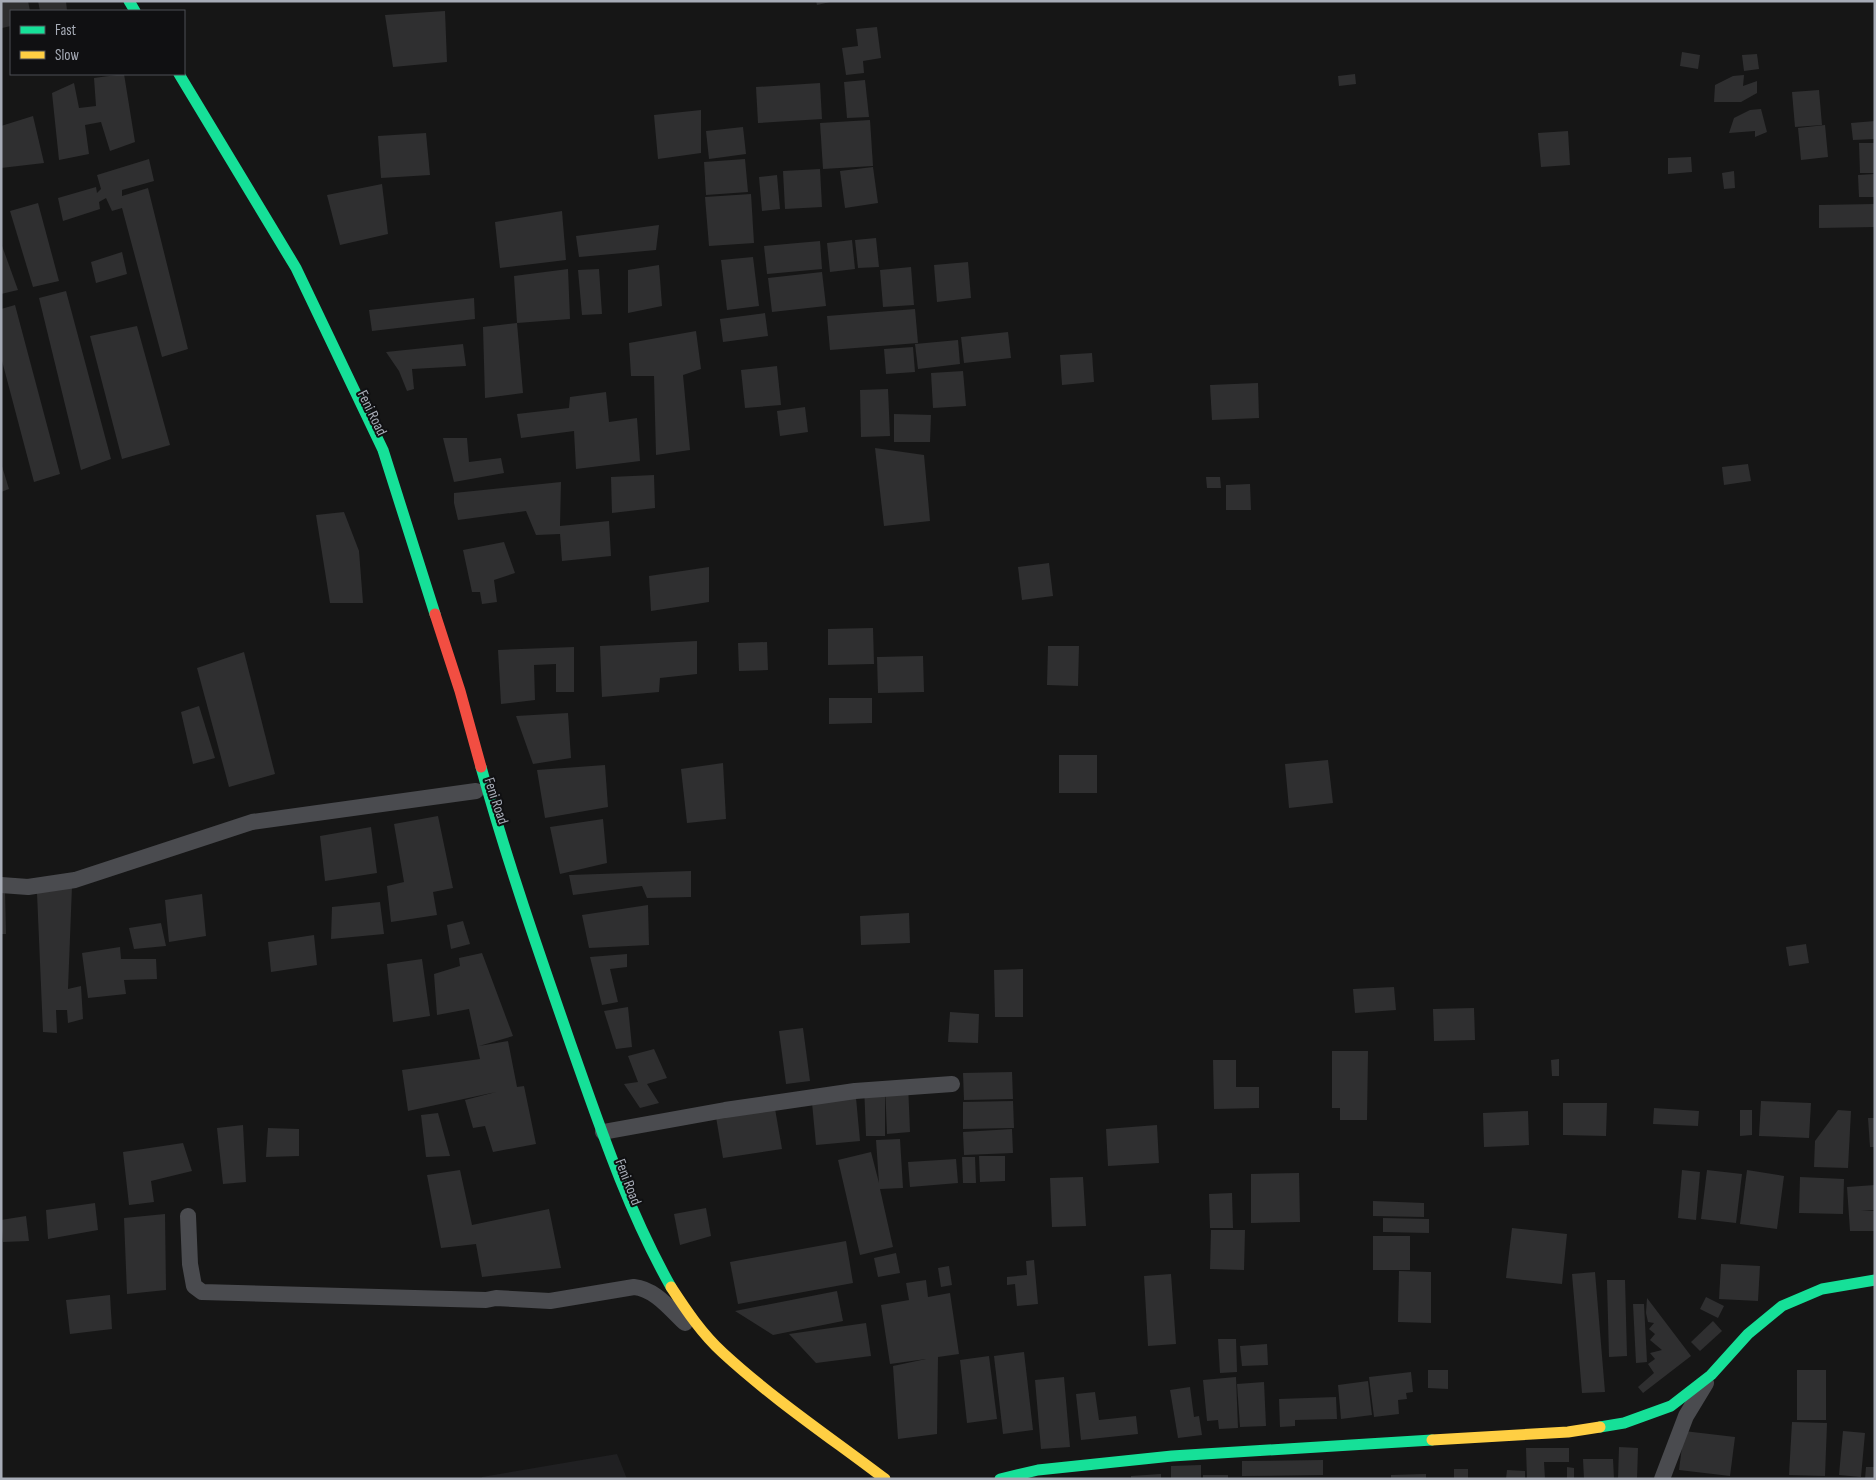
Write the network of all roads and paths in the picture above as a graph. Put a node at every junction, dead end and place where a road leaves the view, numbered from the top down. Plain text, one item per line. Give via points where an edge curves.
1 (172, 75) edge
2 (180, 75) edge
3 (275, 255) dead end
4 (289, 280) dead end
5 (434, 648) dead end
6 (468, 762) dead end
7 (476, 791) junction
8 (1, 885) edge
9 (952, 1084) dead end
10 (602, 1132) junction
11 (188, 1216) dead end
12 (1875, 1280) edge
13 (685, 1323) junction
14 (1711, 1375) junction
15 (867, 1479) edge
16 (885, 1479) edge
17 (1000, 1479) edge
18 (1662, 1479) edge

1 - 3 main road
2 - 10 main road via 296,268 383,450 460,691 524,907
4 - 5 main road, Feni Road via 372,449
6 - 7 main road, Feni Road
7 - 8 street via 252,822 75,880 28,887
7 - 13 main road, Feni Road via 541,987 632,1234
9 - 10 street via 855,1091
10 - 16 main road via 652,1252 696,1325 762,1386
11 - 13 street via 194,1286 202,1292 550,1301 634,1287 652,1292
12 - 14 main road via 1822,1289 1782,1306 1748,1334
13 - 15 main road, Feni Road via 707,1350 757,1393
14 - 17 main road via 1671,1406 1624,1423 1568,1432 1172,1456 1038,1470
14 - 18 street via 1686,1416

